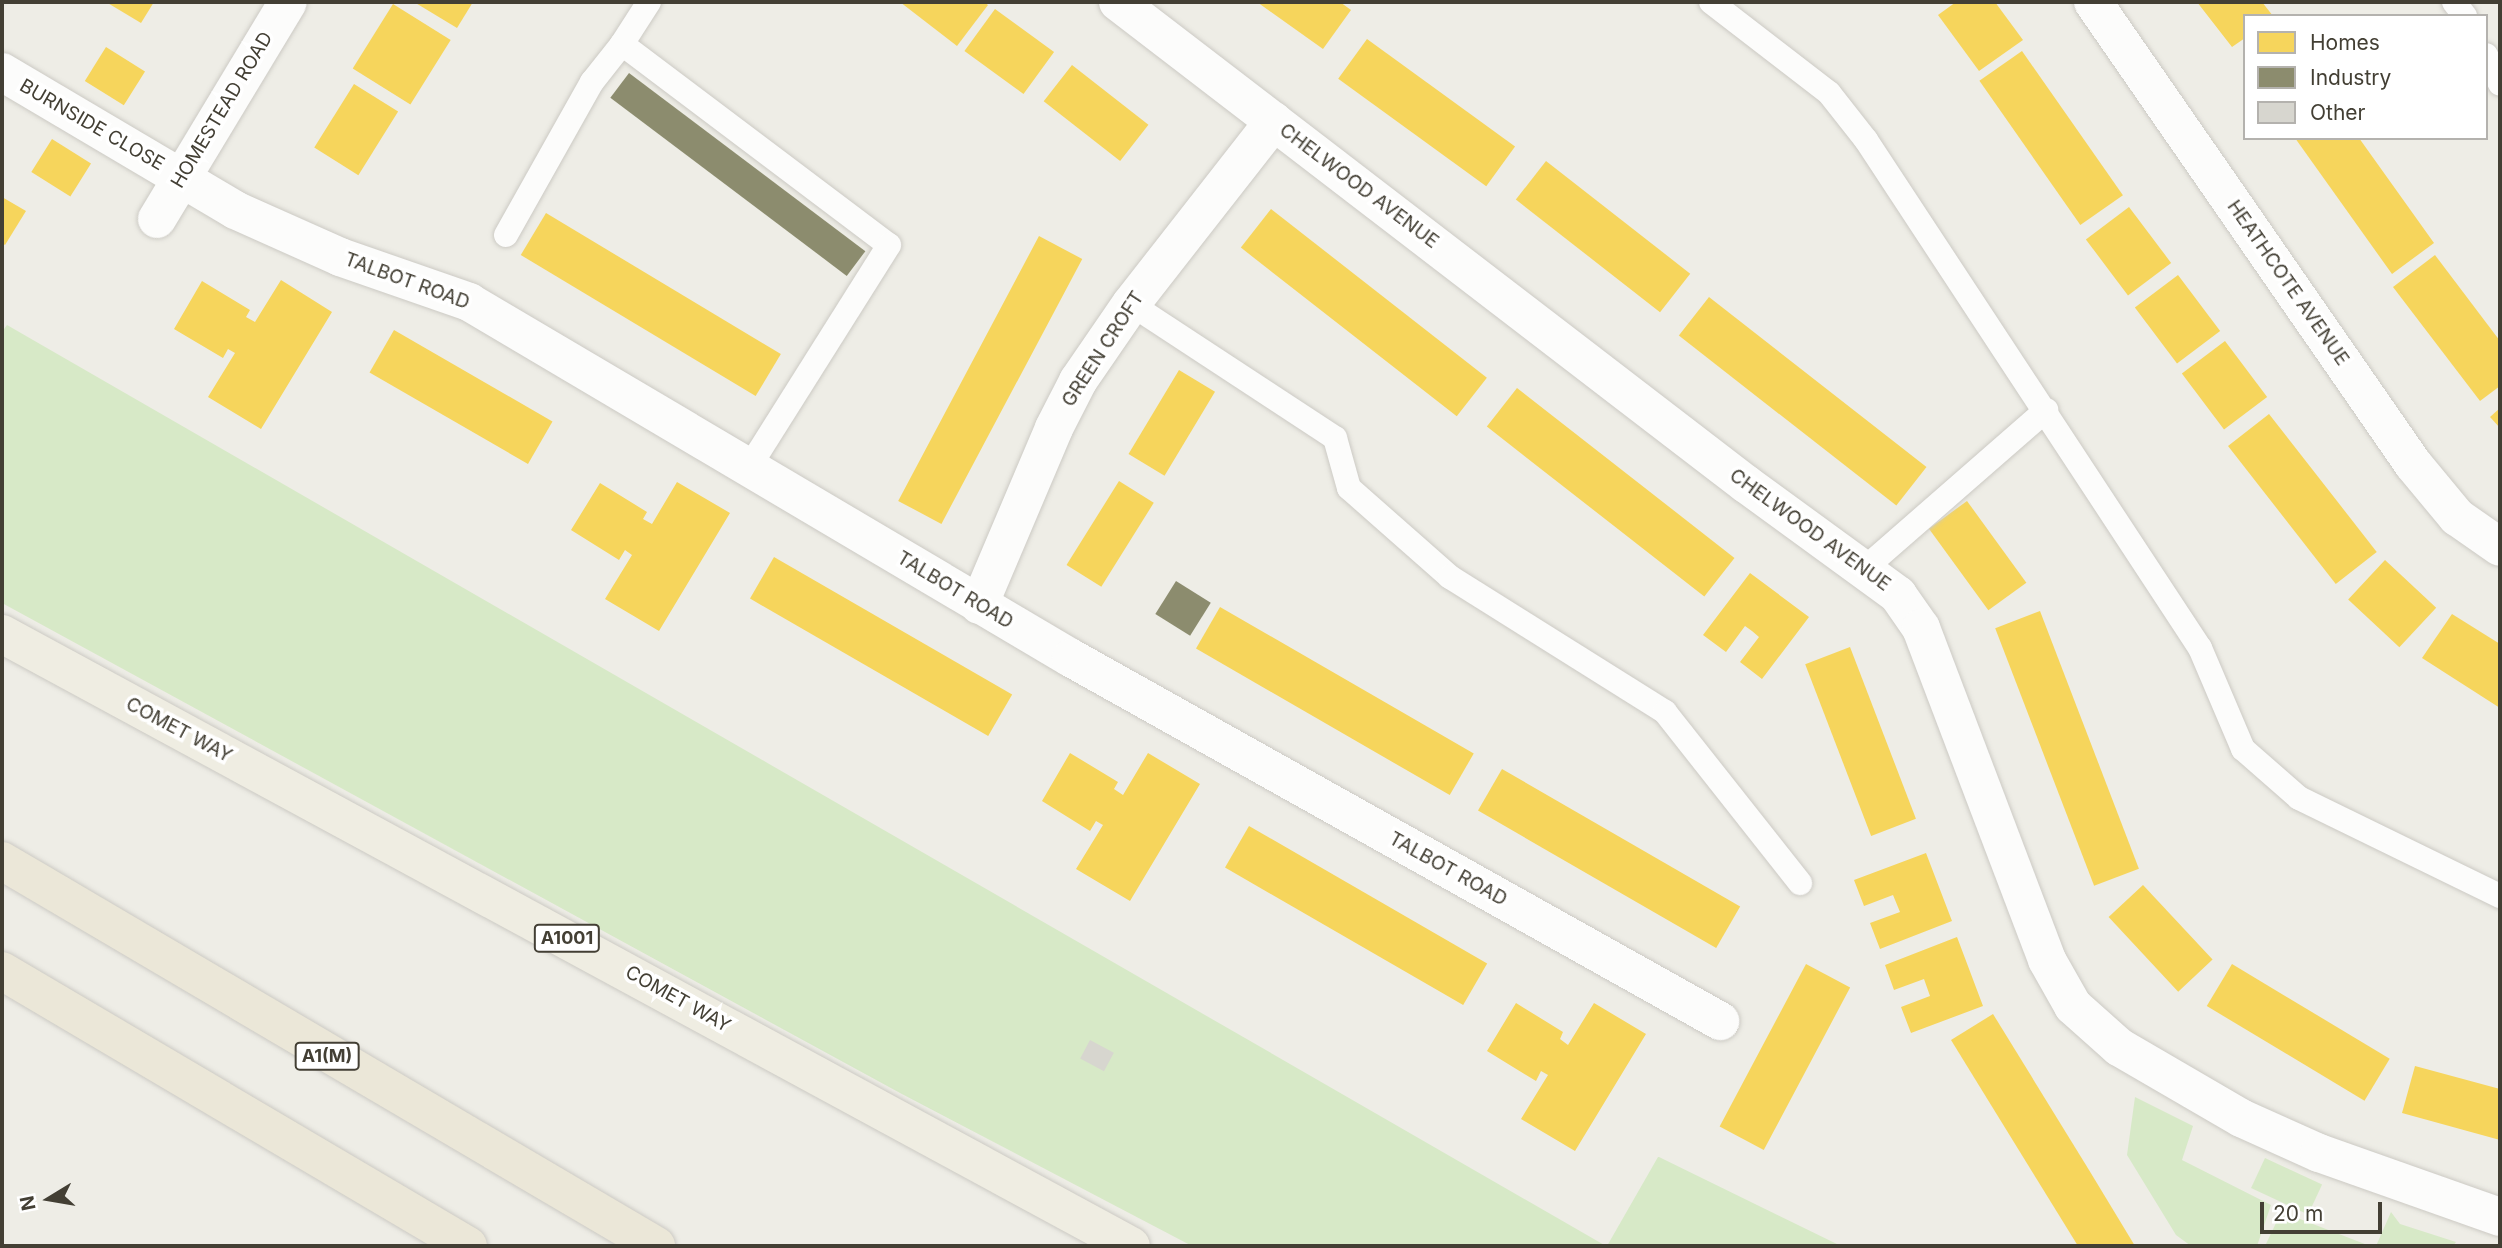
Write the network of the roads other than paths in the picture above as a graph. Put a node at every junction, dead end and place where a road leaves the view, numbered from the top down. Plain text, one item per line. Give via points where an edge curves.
1 (288, 2) edge
2 (649, 2) edge
3 (1118, 2) edge
4 (1710, 2) edge
5 (2093, 2) edge
6 (622, 44) junction
7 (2488, 59) edge
8 (2, 72) edge
9 (2500, 84) edge
10 (1274, 121) junction
11 (182, 178) junction
12 (157, 219) dead end
13 (506, 235) dead end
14 (1131, 304) junction
15 (2046, 410) junction
16 (749, 467) junction
17 (2500, 547) edge
18 (1864, 569) junction
19 (979, 605) junction
20 (2, 634) edge
21 (2, 861) edge
22 (1800, 883) dead end
23 (2500, 896) edge
24 (2, 971) edge
25 (1720, 1021) dead end
26 (2500, 1217) edge
27 (468, 1246) edge
28 (656, 1246) edge
29 (1131, 1246) edge

1 - 11 street, HOMESTEAD ROAD
2 - 6 lane
3 - 10 street, CHELWOOD AVENUE
4 - 15 lane via 1829,93 1866,140
5 - 17 street, HEATHCOTE AVENUE via 2413,464 2457,517
6 - 13 lane via 592,82
6 - 16 lane via 889,245
7 - 9 lane
8 - 11 street, BURNSIDE CLOSE
10 - 14 street, GREEN CROFT
10 - 18 street, CHELWOOD AVENUE
11 - 12 street, HOMESTEAD ROAD
11 - 16 street, TALBOT ROAD via 235,210 340,257 469,302
14 - 19 street, GREEN CROFT via 1078,382 1054,428
14 - 22 lane via 1335,438 1349,488 1450,577 1665,712
15 - 18 lane
15 - 23 lane via 2200,648 2244,749 2299,798
16 - 19 street, TALBOT ROAD
18 - 26 street, CHELWOOD AVENUE via 1898,595 1921,628 2048,960 2073,1006 2119,1047 2241,1118 2319,1153
19 - 25 street, TALBOT ROAD
20 - 29 main road, COMET WAY / A1001
21 - 28 highway, A1(M)
24 - 27 highway

